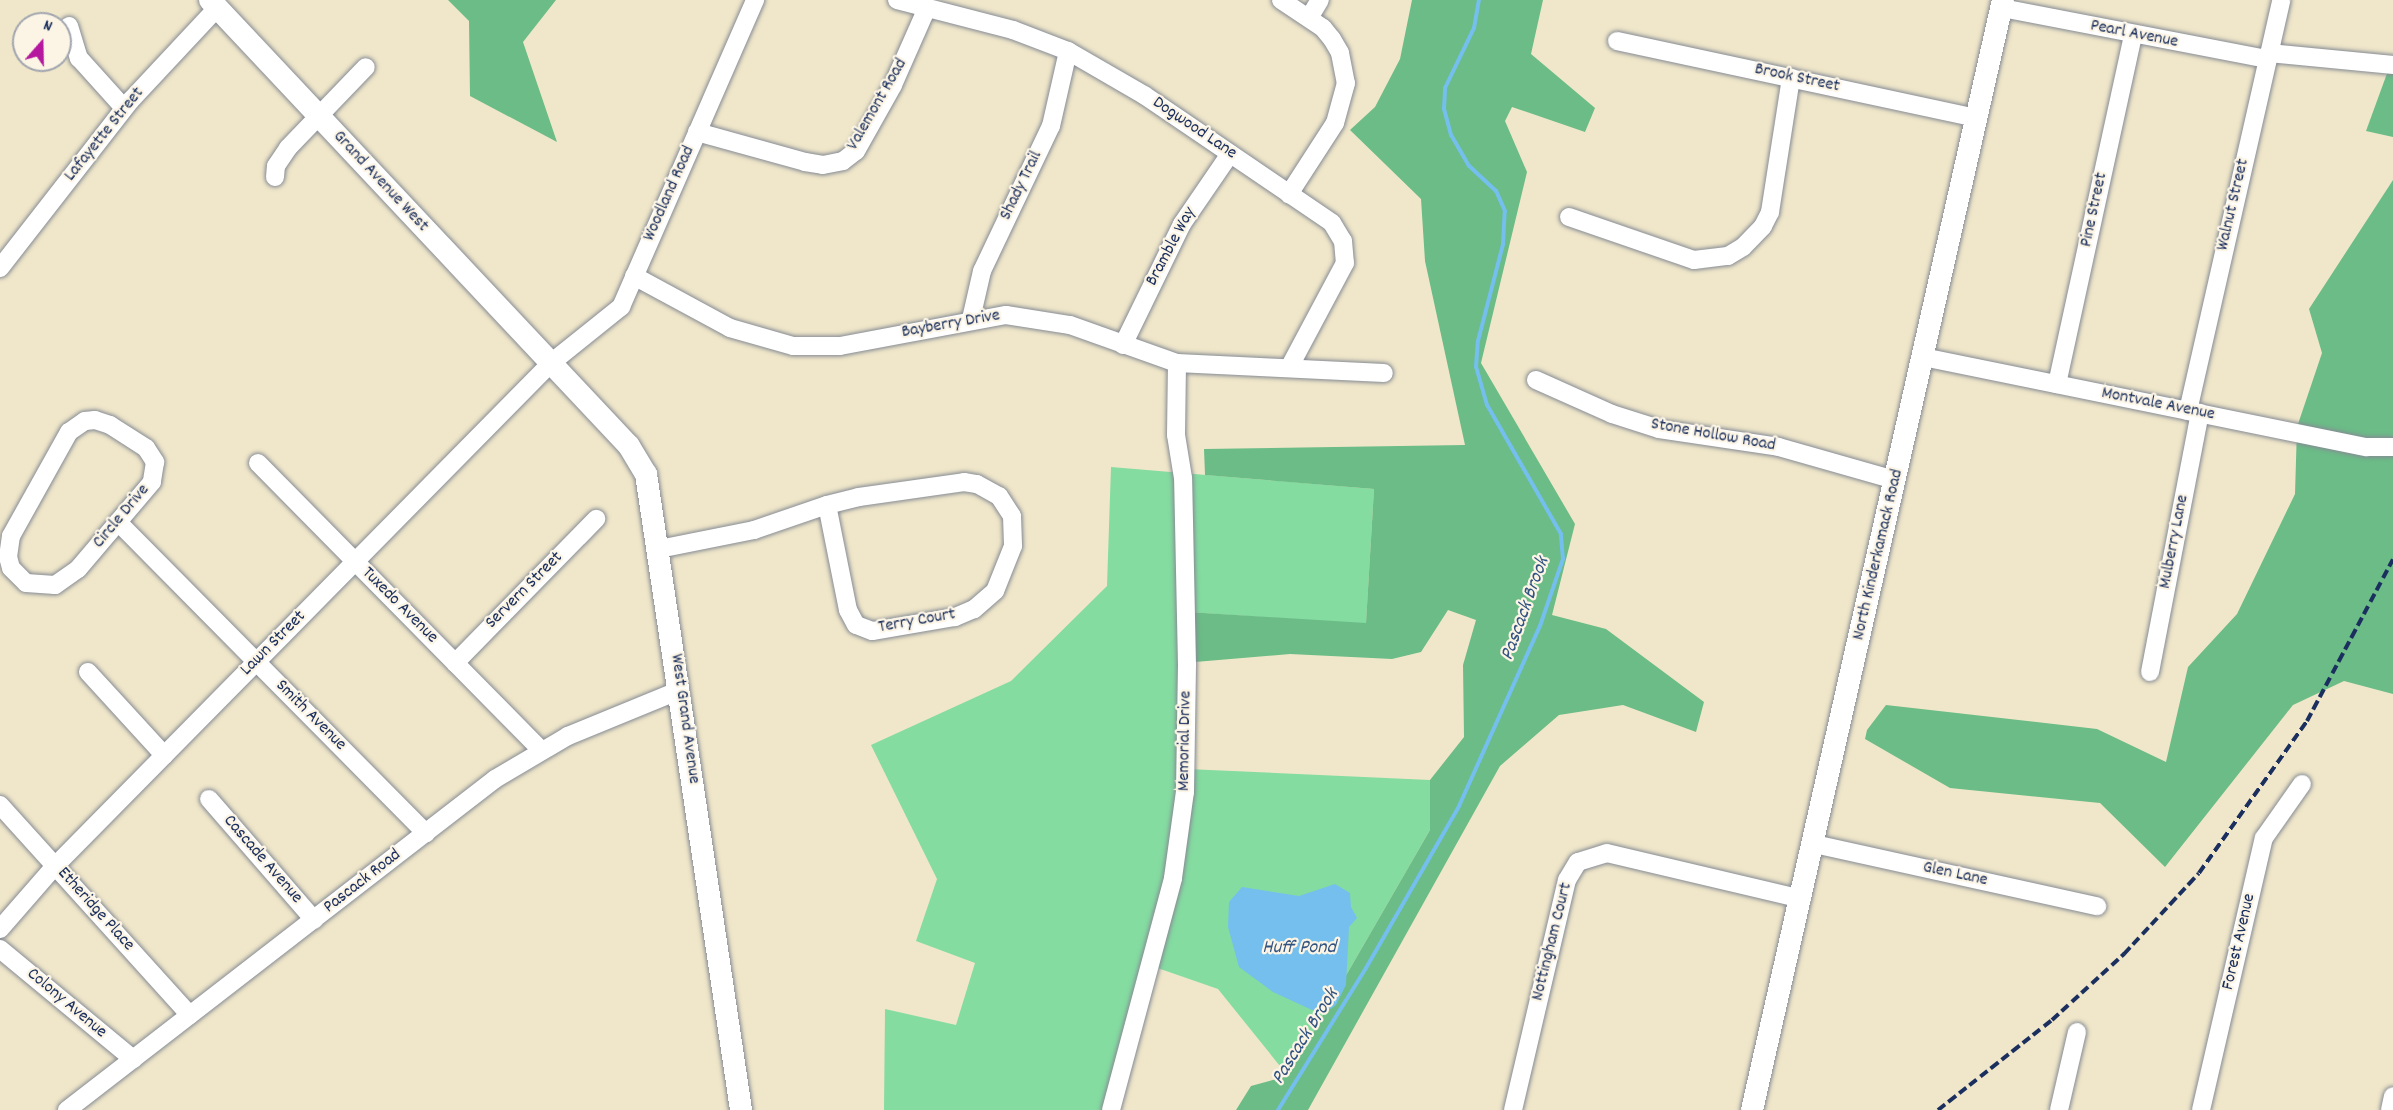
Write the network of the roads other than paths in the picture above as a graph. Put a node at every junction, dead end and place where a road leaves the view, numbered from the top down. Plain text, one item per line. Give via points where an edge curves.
1 (755, 0) edge
2 (897, 0) edge
3 (1281, 0) edge
4 (1320, 0) edge
5 (2281, 0) edge
6 (213, 4) edge
7 (2002, 4) edge
8 (927, 8) junction
9 (1309, 18) junction
10 (72, 36) edge
11 (2133, 36) junction
12 (1617, 41) dead end
13 (1068, 51) junction
14 (2269, 56) junction
15 (2393, 65) edge
16 (366, 67) dead end
17 (1791, 78) junction
18 (124, 108) junction
19 (317, 116) junction
20 (1977, 118) junction
21 (697, 132) junction
22 (1230, 154) junction
23 (275, 177) dead end
24 (1289, 194) junction
25 (1569, 218) dead end
26 (0, 268) edge
27 (634, 276) junction
28 (971, 319) junction
29 (1124, 345) junction
30 (1923, 357) junction
31 (552, 363) junction
32 (1177, 363) junction
33 (1290, 366) junction
34 (1384, 373) dead end
35 (1536, 380) dead end
36 (2058, 384) junction
37 (2194, 412) junction
38 (2393, 447) edge
39 (258, 463) dead end
40 (1895, 480) junction
41 (827, 506) junction
42 (596, 519) dead end
43 (118, 522) junction
44 (659, 549) junction
45 (355, 562) junction
46 (256, 662) junction
47 (454, 663) junction
48 (88, 672) dead end
49 (2150, 672) dead end
50 (680, 690) junction
51 (541, 750) junction
52 (164, 755) junction
53 (2302, 784) dead end
54 (209, 800) dead end
55 (0, 805) edge
56 (426, 833) junction
57 (1814, 844) junction
58 (55, 866) junction
59 (1802, 899) junction
60 (2097, 906) dead end
61 (314, 920) junction
62 (0, 929) edge
63 (0, 949) edge
64 (190, 1015) junction
65 (2077, 1032) dead end
66 (133, 1059) junction
67 (2393, 1096) edge
68 (66, 1110) edge
69 (741, 1110) edge
70 (1111, 1110) edge
71 (1513, 1110) edge
72 (1752, 1110) edge
73 (2059, 1110) edge
74 (2201, 1110) edge
75 (2390, 1110) edge

1 - 21 street, Woodland Road
2 - 8 street, Dogwood Lane
3 - 9 street
4 - 9 street
5 - 14 street, Walnut Street
6 - 18 street, Lafayette Street
6 - 19 main road, Grand Avenue West
7 - 11 street, Pearl Avenue
7 - 20 main road, North Kinderkamack Road
8 - 13 street, Dogwood Lane via 1013,30
8 - 21 street, Valemont Road via 893,85 856,151 843,160 823,165 805,162
9 - 24 street via 1332,39 1346,83 1335,123
10 - 18 street via 79,58
11 - 14 street, Pearl Avenue
11 - 36 street, Pine Street
12 - 17 street, Brook Street
13 - 22 street, Dogwood Lane via 1111,74
13 - 28 street, Shady Trail via 1051,126 982,271
14 - 15 street, Pearl Avenue
14 - 37 street, Walnut Street
16 - 19 street
17 - 20 street, Brook Street
17 - 25 street via 1770,212 1763,226 1743,247 1728,256 1694,260
18 - 26 street, Lafayette Street
19 - 23 street via 279,159
19 - 31 main road, Grand Avenue West
20 - 30 main road, North Kinderkamack Road
21 - 27 street, Woodland Road
22 - 24 street, Dogwood Lane
22 - 29 street, Bramble Way via 1177,232
24 - 33 street, Dogwood Lane via 1332,223 1346,252 1341,274
27 - 28 street, Bayberry Drive via 730,328 793,346 840,346
27 - 31 street, Woodland Road via 621,307
28 - 29 street, Bayberry Drive via 1006,315 1043,318
29 - 32 street, Bayberry Drive
30 - 36 street, Montvale Avenue
30 - 40 main road, North Kinderkamack Road
31 - 44 main road, West Grand Avenue via 639,459 651,489
31 - 45 street, Lawn Street
32 - 33 street, Bayberry Drive
32 - 70 street, Memorial Drive via 1176,435 1183,478 1187,761 1180,834 1163,919 1124,1049
33 - 34 street, Bayberry Drive
35 - 40 street, Stone Hollow Road via 1612,414 1659,429 1779,447
36 - 37 street, Montvale Avenue
37 - 38 street, Montvale Avenue via 2367,447
37 - 49 street, Mulberry Lane
39 - 45 street, Tuxedo Avenue
40 - 57 main road, North Kinderkamack Road
41 - 41 street, Terry Court via 883,493 977,484 999,496 1006,505 1015,528 1015,541 995,591 974,609 955,617 872,631 863,629 851,618
41 - 44 street, Terry Court via 754,530
42 - 47 street, Servern Street
43 - 43 street, Circle Drive via 152,482 155,462 146,448 110,425 86,421 69,432 17,523 8,547 12,568 26,583 55,585 78,569
43 - 46 street, Smith Avenue
44 - 50 main road, West Grand Avenue
45 - 46 street, Lawn Street
45 - 47 street, Tuxedo Avenue
46 - 52 street, Lawn Street
46 - 56 street, Smith Avenue
47 - 51 street, Tuxedo Avenue
48 - 52 street
50 - 51 street, Pascack Road
50 - 69 main road, West Grand Avenue
51 - 56 street, Pascack Road via 495,779
52 - 58 street, Lawn Street
53 - 74 street, Forest Avenue via 2264,838
54 - 61 street, Cascade Avenue
55 - 58 street, Etheridge Place
56 - 61 street, Pascack Road
57 - 59 main road, North Kinderkamack Road
57 - 60 street, Glen Lane
58 - 62 street, Lawn Street
58 - 64 street, Etheridge Place
59 - 71 street, Nottingham Court via 1607,853 1587,856 1578,862 1567,880
59 - 72 main road, North Kinderkamack Road
61 - 64 street, Pascack Road
63 - 66 street, Colony Avenue
64 - 66 street, Pascack Road
65 - 73 street
66 - 68 street, Pascack Road
67 - 75 street

